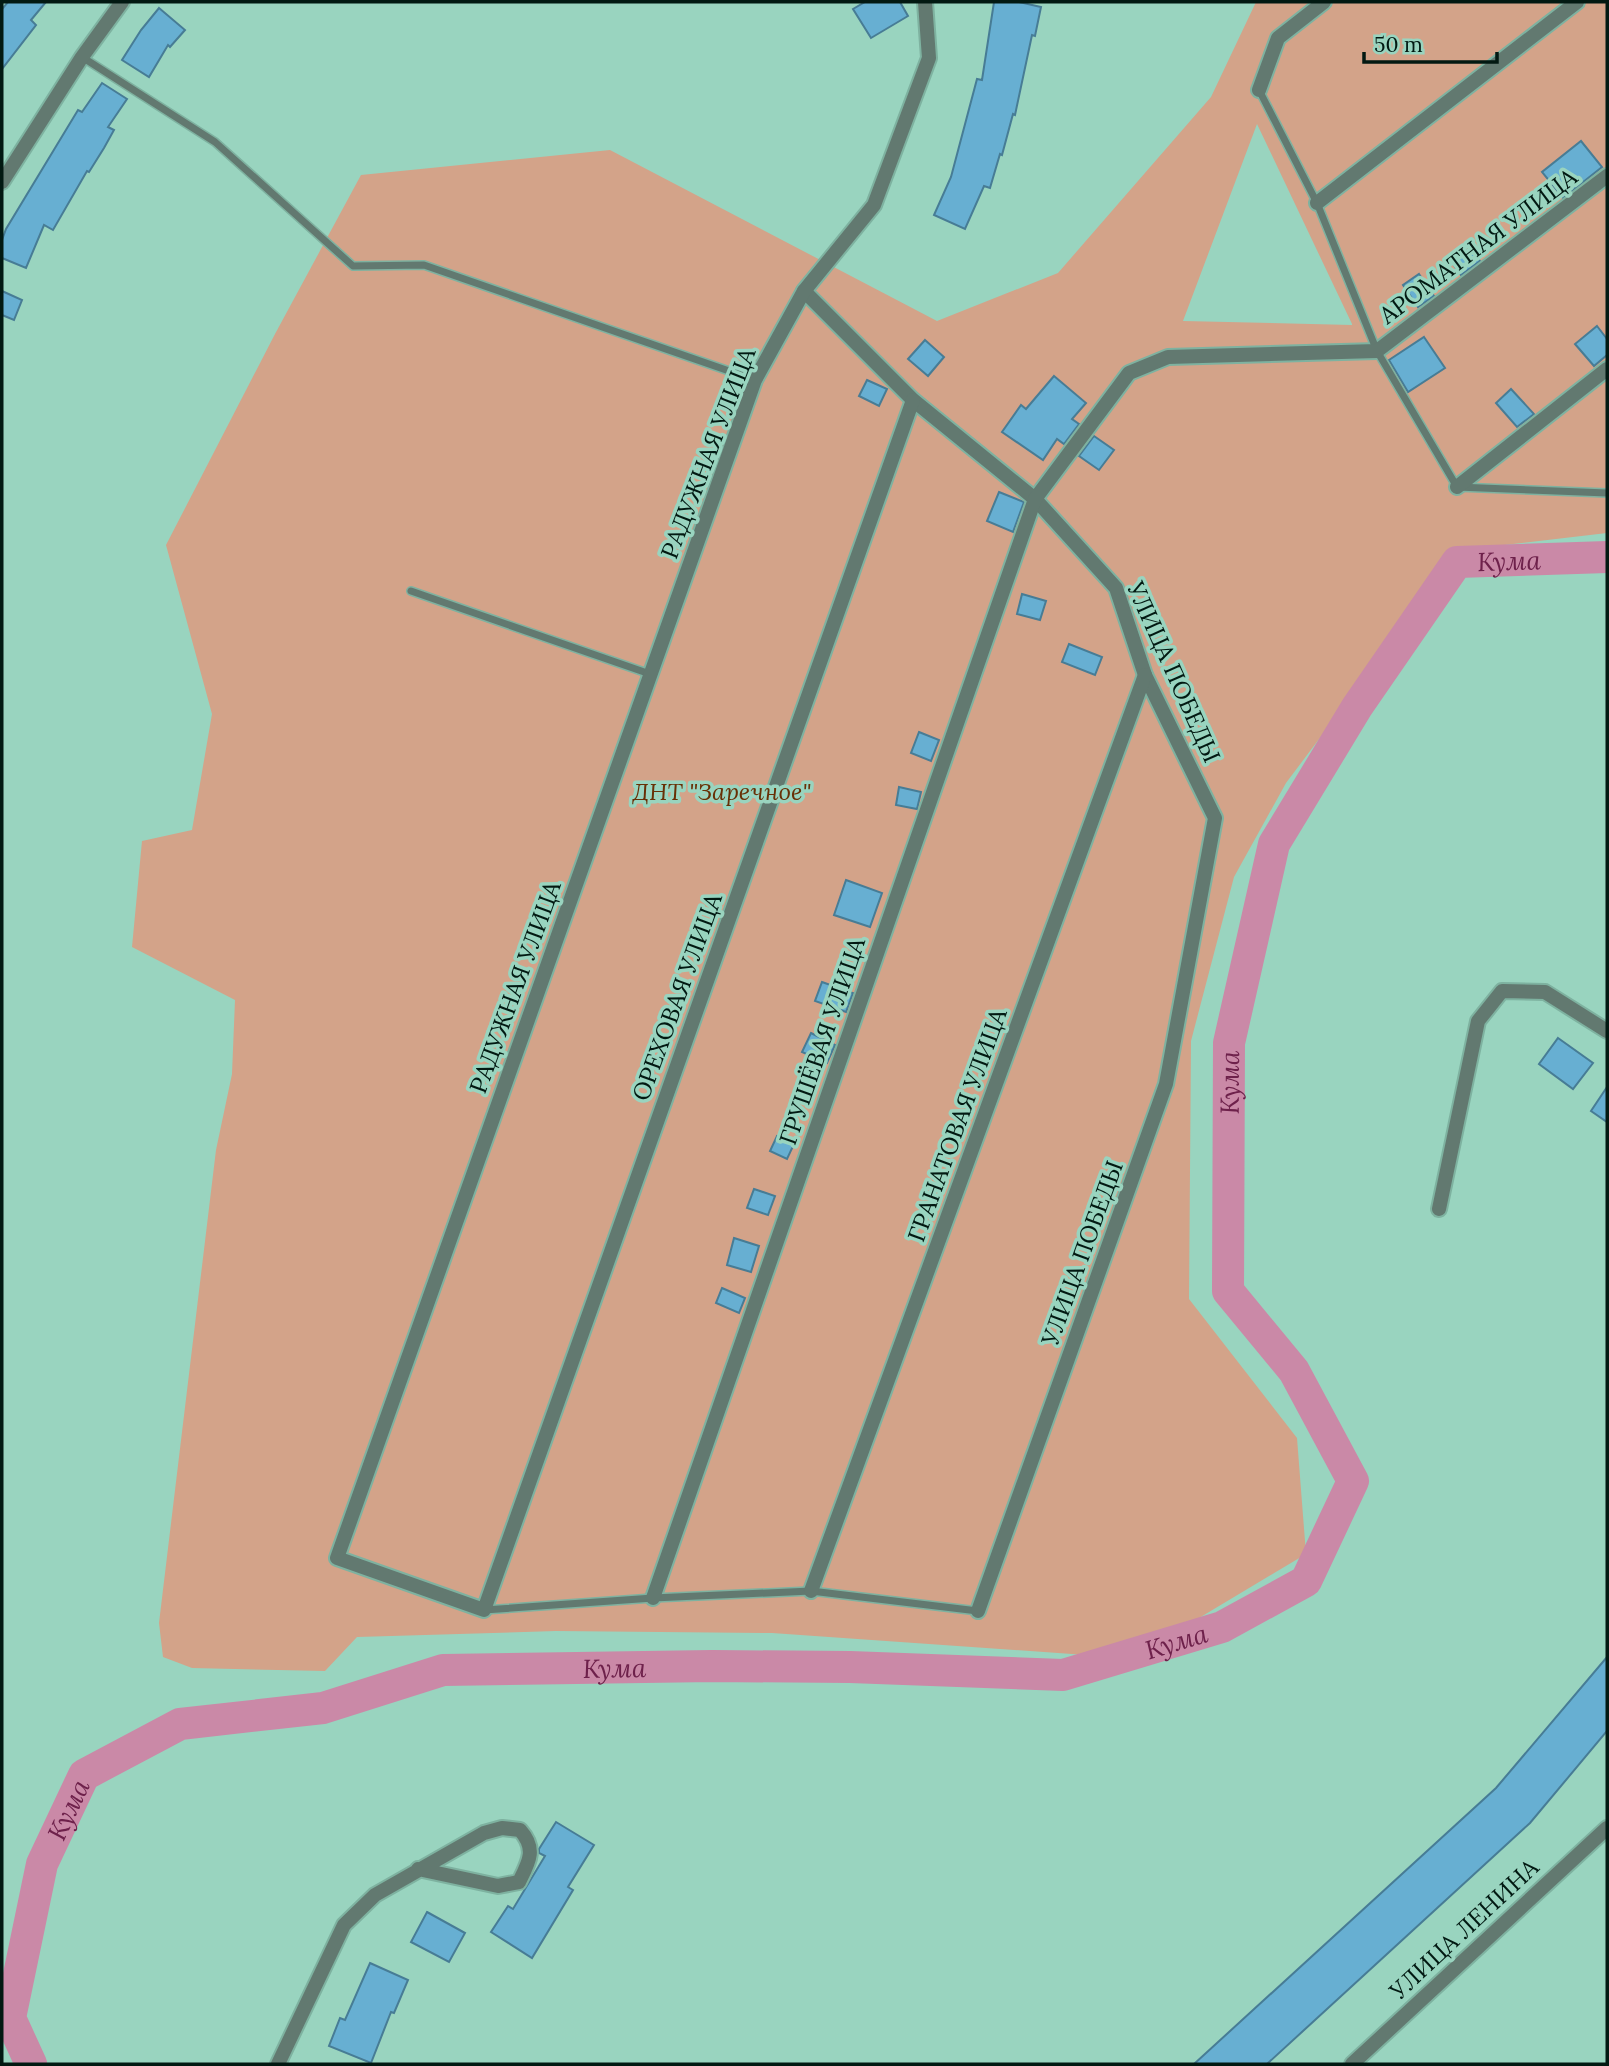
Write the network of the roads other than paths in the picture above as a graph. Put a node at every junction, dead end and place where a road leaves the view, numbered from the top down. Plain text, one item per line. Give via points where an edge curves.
1 (122, 2) edge
2 (925, 2) edge
3 (1324, 2) edge
4 (1577, 2) edge
5 (82, 57) junction
6 (1259, 90) joint
7 (1607, 176) edge
8 (2, 182) edge
9 (1317, 203) junction
10 (804, 291) junction
11 (1377, 351) junction
12 (1607, 369) edge
13 (755, 380) junction
14 (913, 400) junction
15 (1457, 487) junction
16 (1607, 494) edge
17 (1035, 499) junction
18 (411, 591) dead end
19 (650, 674) junction
20 (1145, 675) junction
21 (1607, 1031) edge
22 (1439, 1209) dead end
23 (811, 1591) junction
24 (653, 1598) junction
25 (484, 1610) junction
26 (978, 1611) joint
27 (1607, 1828) edge
28 (418, 1869) junction
29 (278, 2064) edge
30 (1353, 2064) edge

1 - 5 street
2 - 10 street via 929,58 874,205
3 - 6 street via 1278,38
4 - 9 street
5 - 8 street
5 - 13 lane via 215,142 353,266 424,265
6 - 9 lane
7 - 11 street, АРОМАТНАЯ УЛИЦА
9 - 11 lane
10 - 13 street, РАДУЖНАЯ УЛИЦА
10 - 14 street, УЛИЦА ПОБЕДЫ
11 - 15 lane
11 - 17 street, ГРУШЁВАЯ УЛИЦА via 1168,357 1129,373
12 - 15 street
13 - 19 street, РАДУЖНАЯ УЛИЦА
14 - 17 street, УЛИЦА ПОБЕДЫ
14 - 25 street, ОРЕХОВАЯ УЛИЦА
15 - 16 lane
17 - 20 street, УЛИЦА ПОБЕДЫ via 1116,588
17 - 24 street, ГРУШЁВАЯ УЛИЦА
18 - 19 lane
19 - 25 street, РАДУЖНАЯ УЛИЦА via 337,1558
20 - 23 street, ГРАНАТОВАЯ УЛИЦА
20 - 26 street, УЛИЦА ПОБЕДЫ via 1215,818 1166,1084
21 - 22 street via 1545,992 1502,991 1478,1021
23 - 24 lane
23 - 26 lane
24 - 25 lane
27 - 30 street, УЛИЦА ЛЕНИНА
28 - 28 street via 502,1828 520,1830 529,1840 530,1859 519,1882 498,1886
28 - 29 street via 375,1895 344,1925

